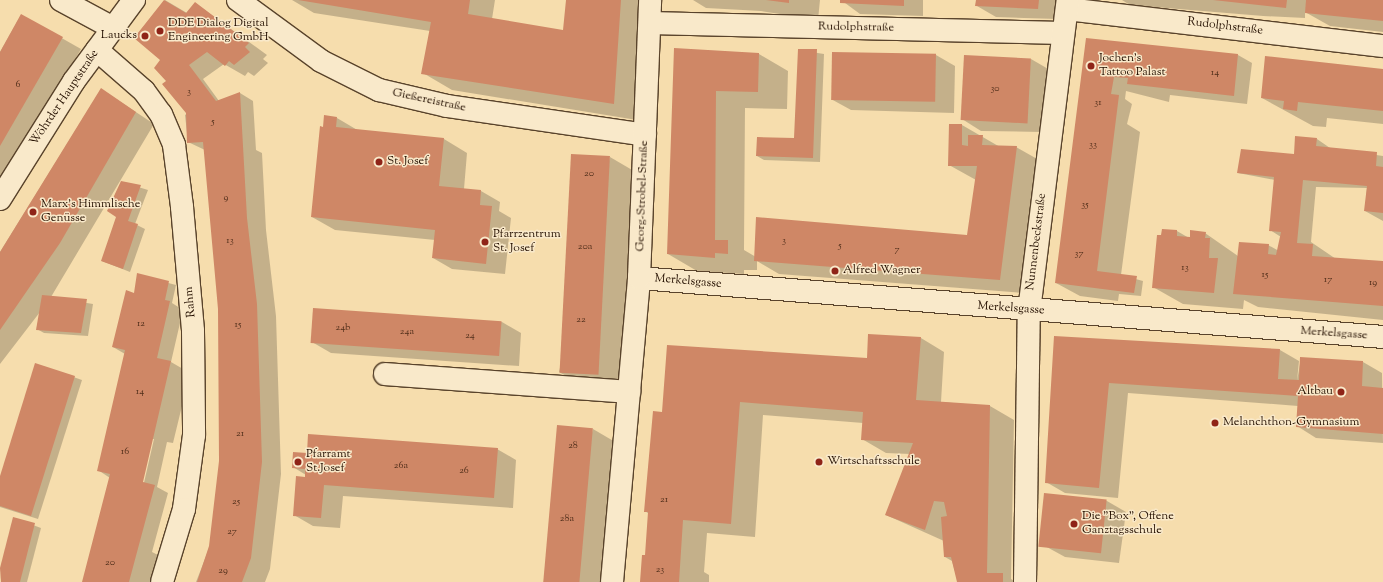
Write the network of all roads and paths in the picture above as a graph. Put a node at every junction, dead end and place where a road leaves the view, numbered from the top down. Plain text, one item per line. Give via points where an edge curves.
1 (61, 0) edge
2 (134, 0) edge
3 (650, 0) edge
4 (243, 2) edge
5 (1068, 4) edge
6 (650, 23) junction
7 (113, 28) junction
8 (1062, 33) junction
9 (1383, 46) edge
10 (97, 50) junction
11 (645, 135) junction
12 (0, 199) edge
13 (639, 278) junction
14 (1028, 311) junction
15 (1383, 337) edge
16 (385, 374) dead end
17 (629, 392) junction
18 (162, 582) edge
19 (612, 582) edge
20 (1025, 582) edge

1 - 7 street
2 - 7 street, Wöhrder Hauptstraße
3 - 6 street, Georg-Strobel-Straße
4 - 11 street, Gießereistraße via 321,61 379,90 483,111
5 - 8 street, Nunnenbeckstraße
5 - 9 street, Rudolphstraße
6 - 8 street, Rudolphstraße
6 - 11 street, Georg-Strobel-Straße
7 - 10 street, Wöhrder Hauptstraße
8 - 14 street, Nunnenbeckstraße
10 - 12 street, Wöhrder Hauptstraße
10 - 18 street, Rahm via 144,91 161,114 174,145 182,207 193,331 194,435 184,509
11 - 13 street, Georg-Strobel-Straße
13 - 14 street, Merkelsgasse
13 - 17 street, Georg-Strobel-Straße
14 - 15 street, Merkelsgasse
14 - 20 street, Nunnenbeckstraße
16 - 17 street
17 - 19 street, Georg-Strobel-Straße

